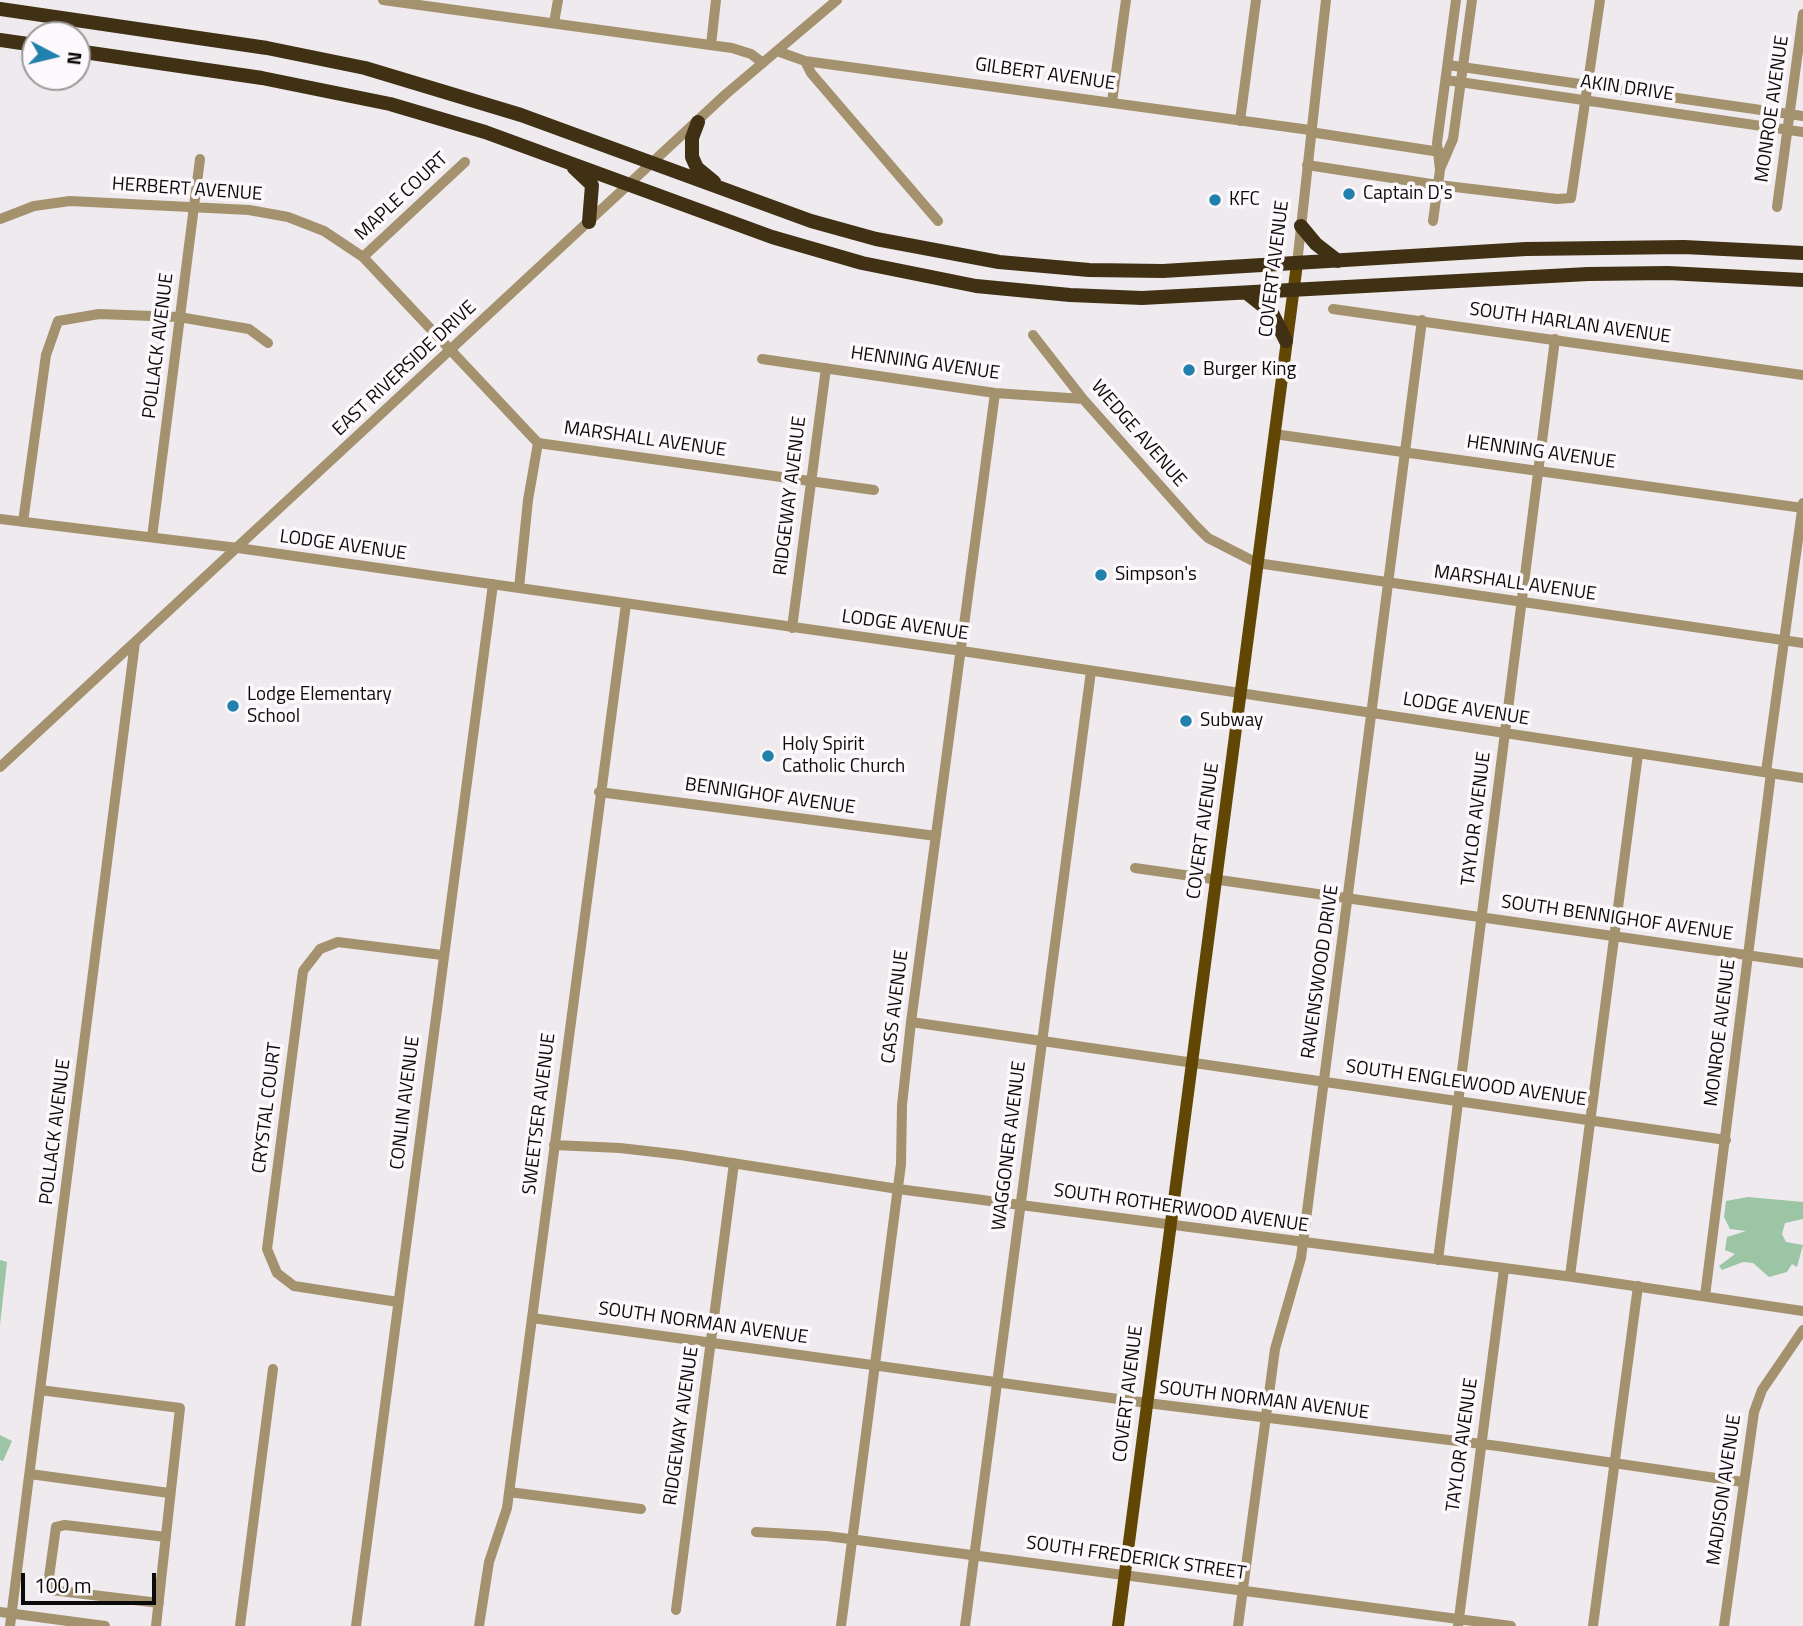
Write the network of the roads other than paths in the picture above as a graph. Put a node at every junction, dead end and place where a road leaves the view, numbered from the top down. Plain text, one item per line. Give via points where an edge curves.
1 (383, 0) edge
2 (558, 0) edge
3 (716, 0) edge
4 (837, 0) edge
5 (1126, 0) edge
6 (1256, 0) edge
7 (1326, 0) edge
8 (1456, 0) edge
9 (1472, 0) edge
10 (1600, 0) edge
11 (412, 2) edge
12 (0, 9) edge
13 (1803, 15) edge
14 (554, 23) junction
15 (1, 40) edge
16 (21, 43) edge
17 (711, 45) junction
18 (777, 51) junction
19 (91, 53) edge
20 (805, 61) junction
21 (764, 63) junction
22 (1448, 65) junction
23 (1463, 68) junction
24 (1446, 80) junction
25 (1461, 82) junction
26 (1588, 86) junction
27 (1586, 101) junction
28 (1112, 102) junction
29 (1790, 114) junction
30 (1803, 116) edge
31 (1240, 121) junction
32 (698, 122) junction
33 (1787, 130) junction
34 (1310, 131) junction
35 (1803, 132) edge
36 (541, 151) junction
37 (1442, 153) junction
38 (200, 159) dead end
39 (465, 162) dead end
40 (653, 164) junction
41 (1307, 165) junction
42 (631, 185) junction
43 (1438, 185) junction
44 (742, 198) junction
45 (194, 207) junction
46 (1777, 207) dead end
47 (0, 219) edge
48 (938, 221) dead end
49 (1433, 221) dead end
50 (589, 222) junction
51 (1301, 226) junction
52 (1803, 253) edge
53 (363, 257) junction
54 (1338, 261) junction
55 (1297, 264) junction
56 (1803, 280) edge
57 (1294, 291) junction
58 (1248, 294) junction
59 (1333, 309) dead end
60 (179, 317) junction
61 (1422, 320) junction
62 (1033, 335) dead end
63 (1555, 339) junction
64 (1286, 341) junction
65 (268, 343) dead end
66 (450, 349) junction
67 (762, 359) dead end
68 (826, 368) junction
69 (1803, 375) edge
70 (995, 393) junction
71 (1083, 398) junction
72 (1274, 434) junction
73 (538, 443) junction
74 (1405, 452) junction
75 (1537, 470) junction
76 (811, 481) junction
77 (874, 490) dead end
78 (1803, 502) edge
79 (1803, 508) edge
80 (0, 519) edge
81 (23, 522) junction
82 (152, 537) junction
83 (238, 548) junction
84 (1225, 548) joint
85 (1257, 563) junction
86 (1388, 583) junction
87 (493, 584) junction
88 (519, 588) junction
89 (1520, 602) junction
90 (626, 604) junction
91 (792, 628) junction
92 (1784, 641) junction
93 (135, 642) junction
94 (1803, 643) edge
95 (962, 651) junction
96 (1091, 671) junction
97 (1243, 694) junction
98 (1373, 712) junction
99 (1505, 734) junction
100 (1638, 754) junction
101 (0, 767) edge
102 (1769, 773) junction
103 (1803, 778) edge
104 (599, 792) junction
105 (936, 836) junction
106 (1135, 868) dead end
107 (1216, 878) junction
108 (1348, 899) junction
109 (1483, 918) junction
110 (1615, 937) junction
111 (442, 955) junction
112 (1748, 956) junction
113 (1803, 963) edge
114 (911, 1022) junction
115 (1041, 1041) junction
116 (1192, 1063) junction
117 (1324, 1082) junction
118 (1458, 1101) junction
119 (1592, 1120) junction
120 (1726, 1140) junction
121 (554, 1145) junction
122 (734, 1163) junction
123 (898, 1189) junction
124 (1020, 1206) junction
125 (1170, 1226) junction
126 (1303, 1243) junction
127 (1438, 1260) junction
128 (1504, 1269) junction
129 (1570, 1276) junction
130 (1638, 1286) junction
131 (1705, 1296) junction
132 (398, 1302) junction
133 (1803, 1311) edge
134 (532, 1318) junction
135 (1803, 1330) edge
136 (711, 1343) junction
137 (874, 1366) junction
138 (273, 1369) dead end
139 (997, 1382) junction
140 (40, 1390) junction
141 (1147, 1403) junction
142 (1265, 1418) junction
143 (1481, 1446) junction
144 (1614, 1464) junction
145 (30, 1474) junction
146 (1743, 1482) junction
147 (509, 1492) junction
148 (169, 1493) junction
149 (641, 1509) dead end
150 (757, 1532) dead end
151 (166, 1537) junction
152 (852, 1539) junction
153 (974, 1555) junction
154 (1125, 1576) junction
155 (1242, 1591) junction
156 (159, 1603) junction
157 (676, 1610) dead end
158 (0, 1612) edge
159 (12, 1614) junction
160 (1458, 1622) edge
161 (10, 1626) edge
162 (105, 1626) edge
163 (156, 1626) edge
164 (240, 1626) edge
165 (356, 1626) edge
166 (479, 1626) edge
167 (841, 1626) edge
168 (965, 1626) edge
169 (1118, 1626) edge
170 (1238, 1626) edge
171 (1511, 1626) edge
172 (1592, 1626) edge
173 (1724, 1626) edge

1 - 11 street
2 - 14 street
3 - 17 street
4 - 18 street, EAST RIVERSIDE DRIVE
5 - 28 street
6 - 31 street
7 - 34 street, COVERT AVENUE
8 - 22 street
9 - 23 street
10 - 26 street
11 - 14 street
12 - 40 highway via 267,48 365,68 483,102
13 - 29 street, MONROE AVENUE
14 - 17 street
15 - 16 highway
17 - 21 street via 743,51
18 - 20 street, GILBERT AVENUE
18 - 21 street, EAST RIVERSIDE DRIVE
19 - 36 highway via 326,90 434,116
20 - 28 street, GILBERT AVENUE
20 - 48 street
21 - 32 street, EAST RIVERSIDE DRIVE
22 - 23 street, AKIN DRIVE
22 - 24 street
23 - 25 street
23 - 26 street, AKIN DRIVE
24 - 25 street, AKIN DRIVE
24 - 37 street
25 - 27 street, AKIN DRIVE
25 - 37 street via 1454,136
26 - 27 street
26 - 29 street, AKIN DRIVE
27 - 33 street, AKIN DRIVE
27 - 43 street via 1571,198
28 - 31 street, GILBERT AVENUE
29 - 30 street, AKIN DRIVE
29 - 33 street, MONROE AVENUE
31 - 34 street, GILBERT AVENUE
32 - 40 street, EAST RIVERSIDE DRIVE
32 - 44 highway via 691,146 697,169
33 - 35 street, AKIN DRIVE
33 - 46 street, MONROE AVENUE
34 - 37 street, GILBERT AVENUE
34 - 41 street, COVERT AVENUE
36 - 42 highway
36 - 50 highway via 589,181 593,197
37 - 43 street
38 - 45 street, POLLACK AVENUE
39 - 53 street, MAPLE COURT
40 - 42 street, EAST RIVERSIDE DRIVE
40 - 44 highway
41 - 43 street
41 - 51 street, COVERT AVENUE
42 - 50 street, EAST RIVERSIDE DRIVE
42 - 58 highway via 833,256 936,279 1070,295
43 - 49 street
44 - 55 highway via 876,239 999,262 1128,271
45 - 47 street, HERBERT AVENUE via 70,201 34,206
45 - 53 street, HERBERT AVENUE via 288,217 324,231
45 - 60 street, POLLACK AVENUE
50 - 66 street, EAST RIVERSIDE DRIVE
51 - 54 highway
51 - 55 street, COVERT AVENUE
52 - 54 highway via 1591,247
53 - 66 street, HERBERT AVENUE
54 - 55 highway
55 - 57 main road, COVERT AVENUE
56 - 57 highway via 1588,274
57 - 58 highway
57 - 64 main road, COVERT AVENUE
58 - 64 highway via 1272,313
59 - 61 street, SOUTH HARLAN AVENUE
60 - 65 street via 249,329
60 - 81 street via 99,314 58,321 46,355
60 - 82 street, POLLACK AVENUE
61 - 63 street, SOUTH HARLAN AVENUE
61 - 74 street, RAVENSWOOD DRIVE
62 - 71 street, WEDGE AVENUE
63 - 69 street, SOUTH HARLAN AVENUE
63 - 75 street, TAYLOR AVENUE
64 - 72 main road, COVERT AVENUE
66 - 73 street, MARSHALL AVENUE
66 - 83 street, EAST RIVERSIDE DRIVE
67 - 68 street, HENNING AVENUE
68 - 70 street, HENNING AVENUE
68 - 76 street, RIDGEWAY AVENUE
70 - 71 street, HENNING AVENUE
70 - 95 street, CASS AVENUE
71 - 84 street, WEDGE AVENUE via 1195,525
72 - 74 street, HENNING AVENUE
72 - 85 main road, COVERT AVENUE
73 - 76 street, MARSHALL AVENUE
73 - 88 street
74 - 75 street, HENNING AVENUE
74 - 86 street, RAVENSWOOD DRIVE
75 - 79 street, HENNING AVENUE
75 - 89 street, TAYLOR AVENUE
76 - 77 street, MARSHALL AVENUE
76 - 91 street, RIDGEWAY AVENUE
78 - 79 street, MONROE AVENUE
79 - 92 street, MONROE AVENUE
80 - 81 street, LODGE AVENUE
81 - 82 street, LODGE AVENUE
82 - 83 street, LODGE AVENUE
83 - 87 street, LODGE AVENUE
83 - 93 street, EAST RIVERSIDE DRIVE
84 - 85 street, MARSHALL AVENUE
85 - 86 street, MARSHALL AVENUE
85 - 97 main road, COVERT AVENUE
86 - 89 street, MARSHALL AVENUE
86 - 98 street, RAVENSWOOD DRIVE
87 - 88 street, LODGE AVENUE
87 - 111 street, CONLIN AVENUE
88 - 90 street, LODGE AVENUE
89 - 92 street, MARSHALL AVENUE
89 - 99 street, TAYLOR AVENUE
90 - 91 street, LODGE AVENUE
90 - 104 street, SWEETSER AVENUE
91 - 95 street, LODGE AVENUE
92 - 94 street, MARSHALL AVENUE
92 - 102 street, MONROE AVENUE
93 - 101 street, EAST RIVERSIDE DRIVE
93 - 140 street, POLLACK AVENUE
95 - 96 street, LODGE AVENUE
95 - 105 street, CASS AVENUE
96 - 97 street, LODGE AVENUE
96 - 115 street, WAGGONER AVENUE
97 - 98 street, LODGE AVENUE
97 - 107 main road, COVERT AVENUE
98 - 99 street, LODGE AVENUE
98 - 108 street, RAVENSWOOD DRIVE
99 - 100 street, LODGE AVENUE
99 - 109 street, TAYLOR AVENUE
100 - 102 street, LODGE AVENUE
100 - 110 street
102 - 103 street, LODGE AVENUE
102 - 112 street, MONROE AVENUE
104 - 105 street, BENNIGHOF AVENUE
104 - 121 street, SWEETSER AVENUE
105 - 114 street, CASS AVENUE
106 - 107 street, SOUTH BENNIGHOF AVENUE
107 - 108 street, SOUTH BENNIGHOF AVENUE
107 - 116 main road, COVERT AVENUE
108 - 109 street, SOUTH BENNIGHOF AVENUE
108 - 117 street, RAVENSWOOD DRIVE
109 - 110 street, SOUTH BENNIGHOF AVENUE
109 - 118 street, TAYLOR AVENUE
110 - 112 street, SOUTH BENNIGHOF AVENUE
110 - 119 street
111 - 132 street, CONLIN AVENUE
111 - 132 street, CRYSTAL COURT via 338,942 320,949 303,971 267,1249 277,1273 294,1286
112 - 113 street, SOUTH BENNIGHOF AVENUE
112 - 120 street, MONROE AVENUE
114 - 115 street, SOUTH ENGLEWOOD AVENUE
114 - 123 street, CASS AVENUE
115 - 116 street, SOUTH ENGLEWOOD AVENUE
115 - 124 street, WAGGONER AVENUE
116 - 117 street, SOUTH ENGLEWOOD AVENUE
116 - 125 main road, COVERT AVENUE
117 - 118 street, SOUTH ENGLEWOOD AVENUE
117 - 126 street, RAVENSWOOD DRIVE
118 - 119 street, SOUTH ENGLEWOOD AVENUE
118 - 127 street, TAYLOR AVENUE
119 - 120 street, SOUTH ENGLEWOOD AVENUE
119 - 129 street
120 - 131 street, MONROE AVENUE
121 - 122 street, SOUTH ROTHERWOOD AVENUE via 620,1148
121 - 134 street, SWEETSER AVENUE
122 - 123 street, SOUTH ROTHERWOOD AVENUE
122 - 136 street, RIDGEWAY AVENUE
123 - 124 street, SOUTH ROTHERWOOD AVENUE
123 - 137 street, CASS AVENUE
124 - 125 street, SOUTH ROTHERWOOD AVENUE
124 - 139 street, WAGGONER AVENUE
125 - 126 street, SOUTH ROTHERWOOD AVENUE
125 - 141 main road, COVERT AVENUE
126 - 127 street, SOUTH ROTHERWOOD AVENUE
126 - 142 street, RAVENSWOOD DRIVE via 1275,1349
127 - 128 street, SOUTH ROTHERWOOD AVENUE
128 - 129 street, SOUTH ROTHERWOOD AVENUE
128 - 143 street, TAYLOR AVENUE
129 - 130 street, SOUTH ROTHERWOOD AVENUE
130 - 131 street, SOUTH ROTHERWOOD AVENUE
130 - 144 street
131 - 133 street, SOUTH ROTHERWOOD AVENUE
132 - 165 street, CONLIN AVENUE
134 - 136 street, SOUTH NORMAN AVENUE
134 - 147 street, SWEETSER AVENUE
135 - 146 street, MADISON AVENUE via 1757,1400
136 - 137 street, SOUTH NORMAN AVENUE
136 - 157 street, RIDGEWAY AVENUE
137 - 139 street, SOUTH NORMAN AVENUE
137 - 152 street, CASS AVENUE
138 - 164 street
139 - 141 street, SOUTH NORMAN AVENUE
139 - 153 street, WAGGONER AVENUE
140 - 145 street, POLLACK AVENUE
140 - 148 street via 180,1408
141 - 142 street, SOUTH NORMAN AVENUE
141 - 154 main road, COVERT AVENUE
142 - 143 street, SOUTH NORMAN AVENUE
142 - 155 street, RAVENSWOOD DRIVE
143 - 144 street, SOUTH NORMAN AVENUE
143 - 160 street, TAYLOR AVENUE
144 - 146 street, SOUTH NORMAN AVENUE
144 - 172 street
145 - 148 street
145 - 159 street, POLLACK AVENUE
146 - 173 street, MADISON AVENUE
147 - 149 street
147 - 166 street, SWEETSER AVENUE via 489,1562
148 - 151 street
150 - 152 street, SOUTH FREDERICK STREET
151 - 156 street
151 - 156 street via 56,1527 49,1577 51,1590
152 - 153 street, SOUTH FREDERICK STREET
152 - 167 street, CASS AVENUE
153 - 154 street, SOUTH FREDERICK STREET
153 - 168 street, WAGGONER AVENUE
154 - 155 street, SOUTH FREDERICK STREET
154 - 169 main road, COVERT AVENUE
155 - 160 street, SOUTH FREDERICK STREET
155 - 170 street, RAVENSWOOD DRIVE
156 - 163 street
158 - 159 street
159 - 161 street, POLLACK AVENUE
159 - 162 street
160 - 171 street, SOUTH FREDERICK STREET

